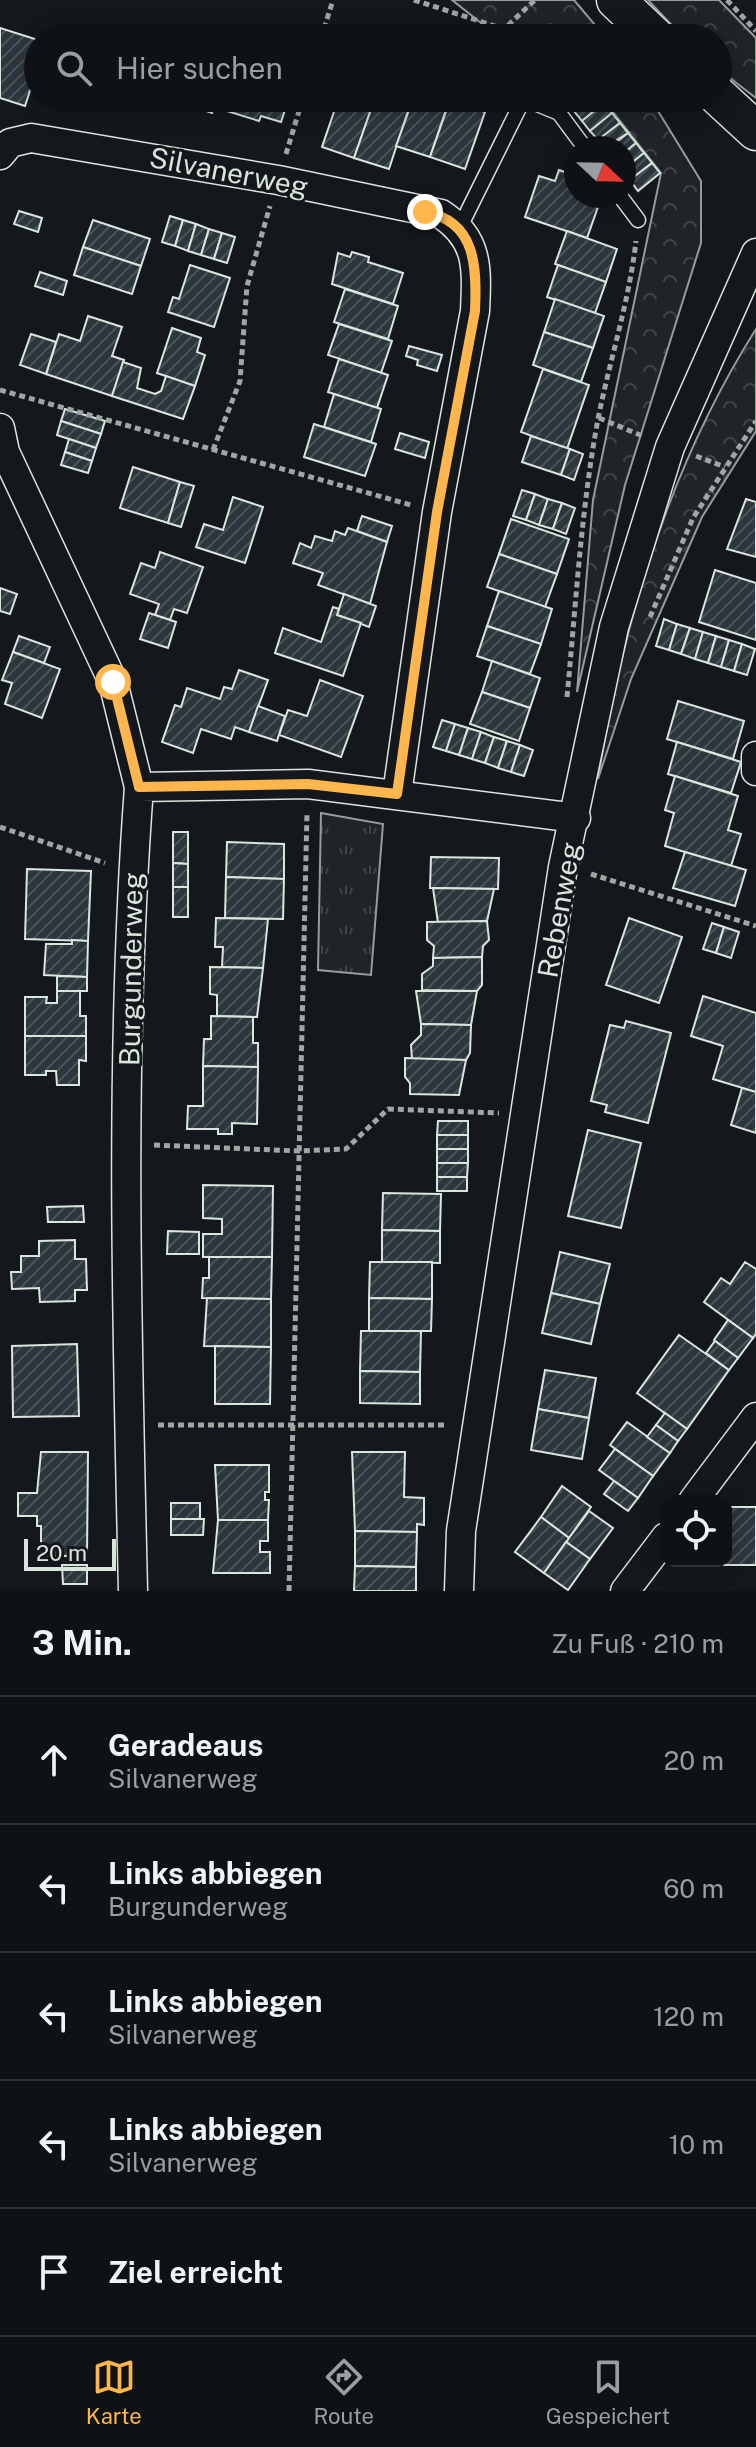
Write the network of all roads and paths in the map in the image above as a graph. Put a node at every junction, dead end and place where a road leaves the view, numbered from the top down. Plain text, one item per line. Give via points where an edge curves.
1 (333, 0) edge
2 (414, 0) edge
3 (535, 0) edge
4 (616, 0) edge
5 (727, 0) edge
6 (325, 24) edge
7 (488, 24) edge
8 (509, 24) edge
9 (641, 24) edge
10 (756, 31) edge
11 (732, 109) edge
12 (299, 112) edge
13 (517, 112) edge
14 (557, 112) edge
15 (756, 131) edge
16 (576, 136) edge
17 (0, 155) edge
18 (278, 180) junction
19 (629, 208) edge
20 (638, 220) joint
21 (460, 227) junction
22 (756, 253) edge
23 (0, 390) edge
24 (756, 421) edge
25 (0, 428) edge
26 (213, 450) junction
27 (437, 512) junction
28 (647, 625) dead end
29 (566, 705) dead end
30 (756, 756) edge
31 (756, 771) edge
32 (308, 784) junction
33 (139, 787) junction
34 (397, 794) junction
35 (576, 818) junction
36 (0, 827) edge
37 (592, 863) dead end
38 (132, 872) junction
39 (756, 926) edge
40 (525, 1114) junction
41 (129, 1143) junction
42 (299, 1151) junction
43 (756, 1417) edge
44 (129, 1424) junction
45 (477, 1424) junction
46 (292, 1426) junction
47 (698, 1495) edge
48 (660, 1545) edge
49 (133, 1591) edge
50 (289, 1591) edge
51 (459, 1591) edge
52 (625, 1591) edge

1 - 6 path
2 - 7 path
3 - 8 path
4 - 9 main road
5 - 10 path
11 - 15 main road
12 - 18 path
13 - 21 lane
14 - 16 lane
17 - 18 street, Silvanerweg via 10,143 31,138
18 - 21 street, Silvanerweg via 441,214
18 - 26 path via 247,286 240,381
19 - 20 lane
20 - 29 path via 631,282 587,488
21 - 27 street via 470,240 477,279 475,311
22 - 35 street, Rebenweg via 670,447 614,627
23 - 26 path
24 - 28 path via 693,518
25 - 33 street via 5,452 113,682
26 - 27 path
27 - 34 street
30 - 31 street
32 - 33 street
32 - 34 street
32 - 42 path
33 - 38 street, Burgunderweg
34 - 35 street
35 - 40 street, Rebenweg via 563,867
36 - 38 path
37 - 39 path via 590,874
38 - 41 street, Burgunderweg
40 - 42 path via 388,1109 346,1149
40 - 45 street, Rebenweg
41 - 42 path
41 - 44 street, Burgunderweg
42 - 46 path
43 - 47 street
44 - 46 path
44 - 49 street, Burgunderweg
45 - 46 path
45 - 51 street, Rebenweg via 461,1531
46 - 50 path
48 - 52 street

